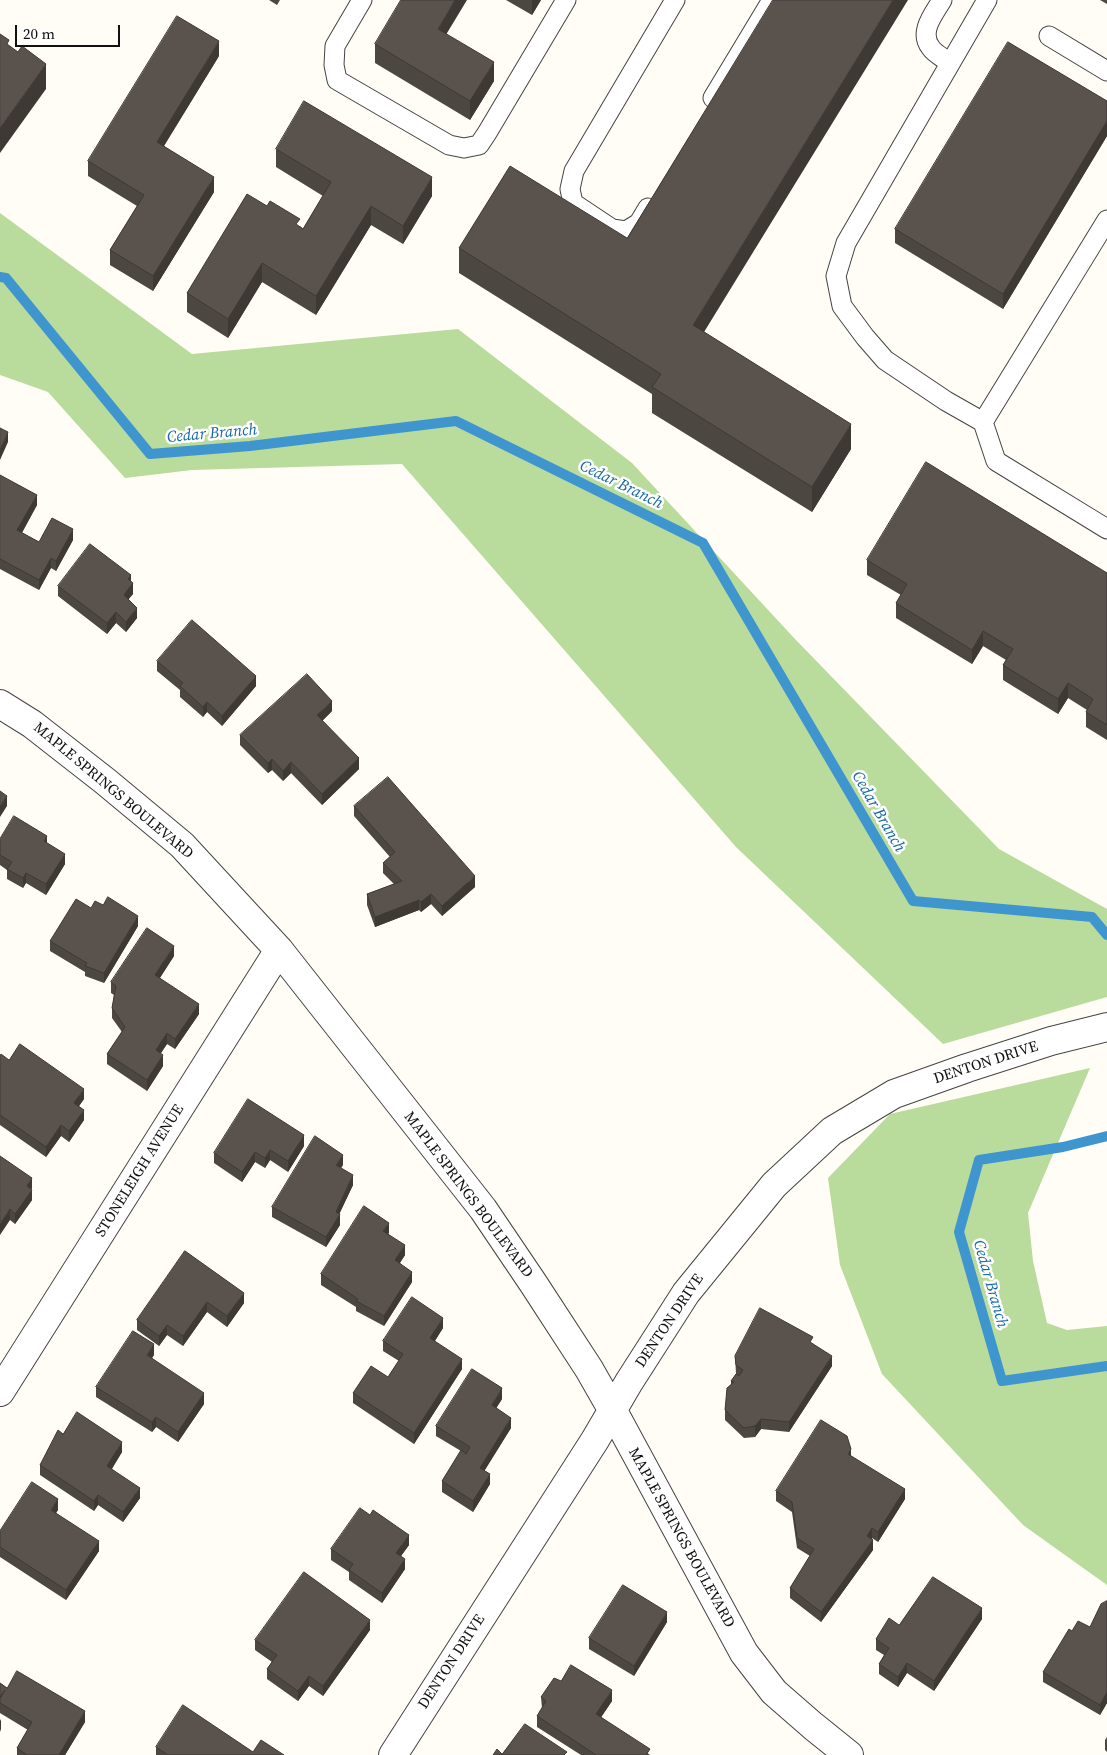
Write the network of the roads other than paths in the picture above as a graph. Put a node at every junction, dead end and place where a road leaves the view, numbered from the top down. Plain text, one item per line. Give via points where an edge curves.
1 (362, 0) edge
2 (566, 0) edge
3 (675, 0) edge
4 (772, 0) edge
5 (942, 0) edge
6 (987, 0) edge
7 (1049, 36) dead end
8 (950, 63) junction
9 (1107, 71) edge
10 (705, 112) edge
11 (659, 189) edge
12 (1107, 220) edge
13 (984, 422) junction
14 (1107, 530) edge
15 (0, 704) edge
16 (279, 950) junction
17 (1107, 1027) edge
18 (0, 1392) edge
19 (613, 1411) junction
20 (393, 1755) edge
21 (849, 1755) edge

1 - 2 lane via 335,46 337,80 449,145 464,148 479,145 487,134
3 - 11 lane via 574,171 570,189 573,203 612,229 626,232 639,223
4 - 10 lane
5 - 8 lane via 925,29 926,39 930,48
6 - 8 lane
7 - 9 lane
8 - 13 lane via 846,243 836,276 842,306 885,360
12 - 13 lane
13 - 14 lane via 996,461
15 - 16 street, MAPLE SPRINGS BOULEVARD via 40,730 182,845
16 - 18 street, STONELEIGH AVENUE
16 - 19 street, MAPLE SPRINGS BOULEVARD via 483,1209 554,1314
17 - 19 street, DENTON DRIVE via 1051,1041 894,1094 832,1132 774,1185 686,1293
19 - 20 street, DENTON DRIVE
19 - 21 street, MAPLE SPRINGS BOULEVARD via 744,1653 774,1692

